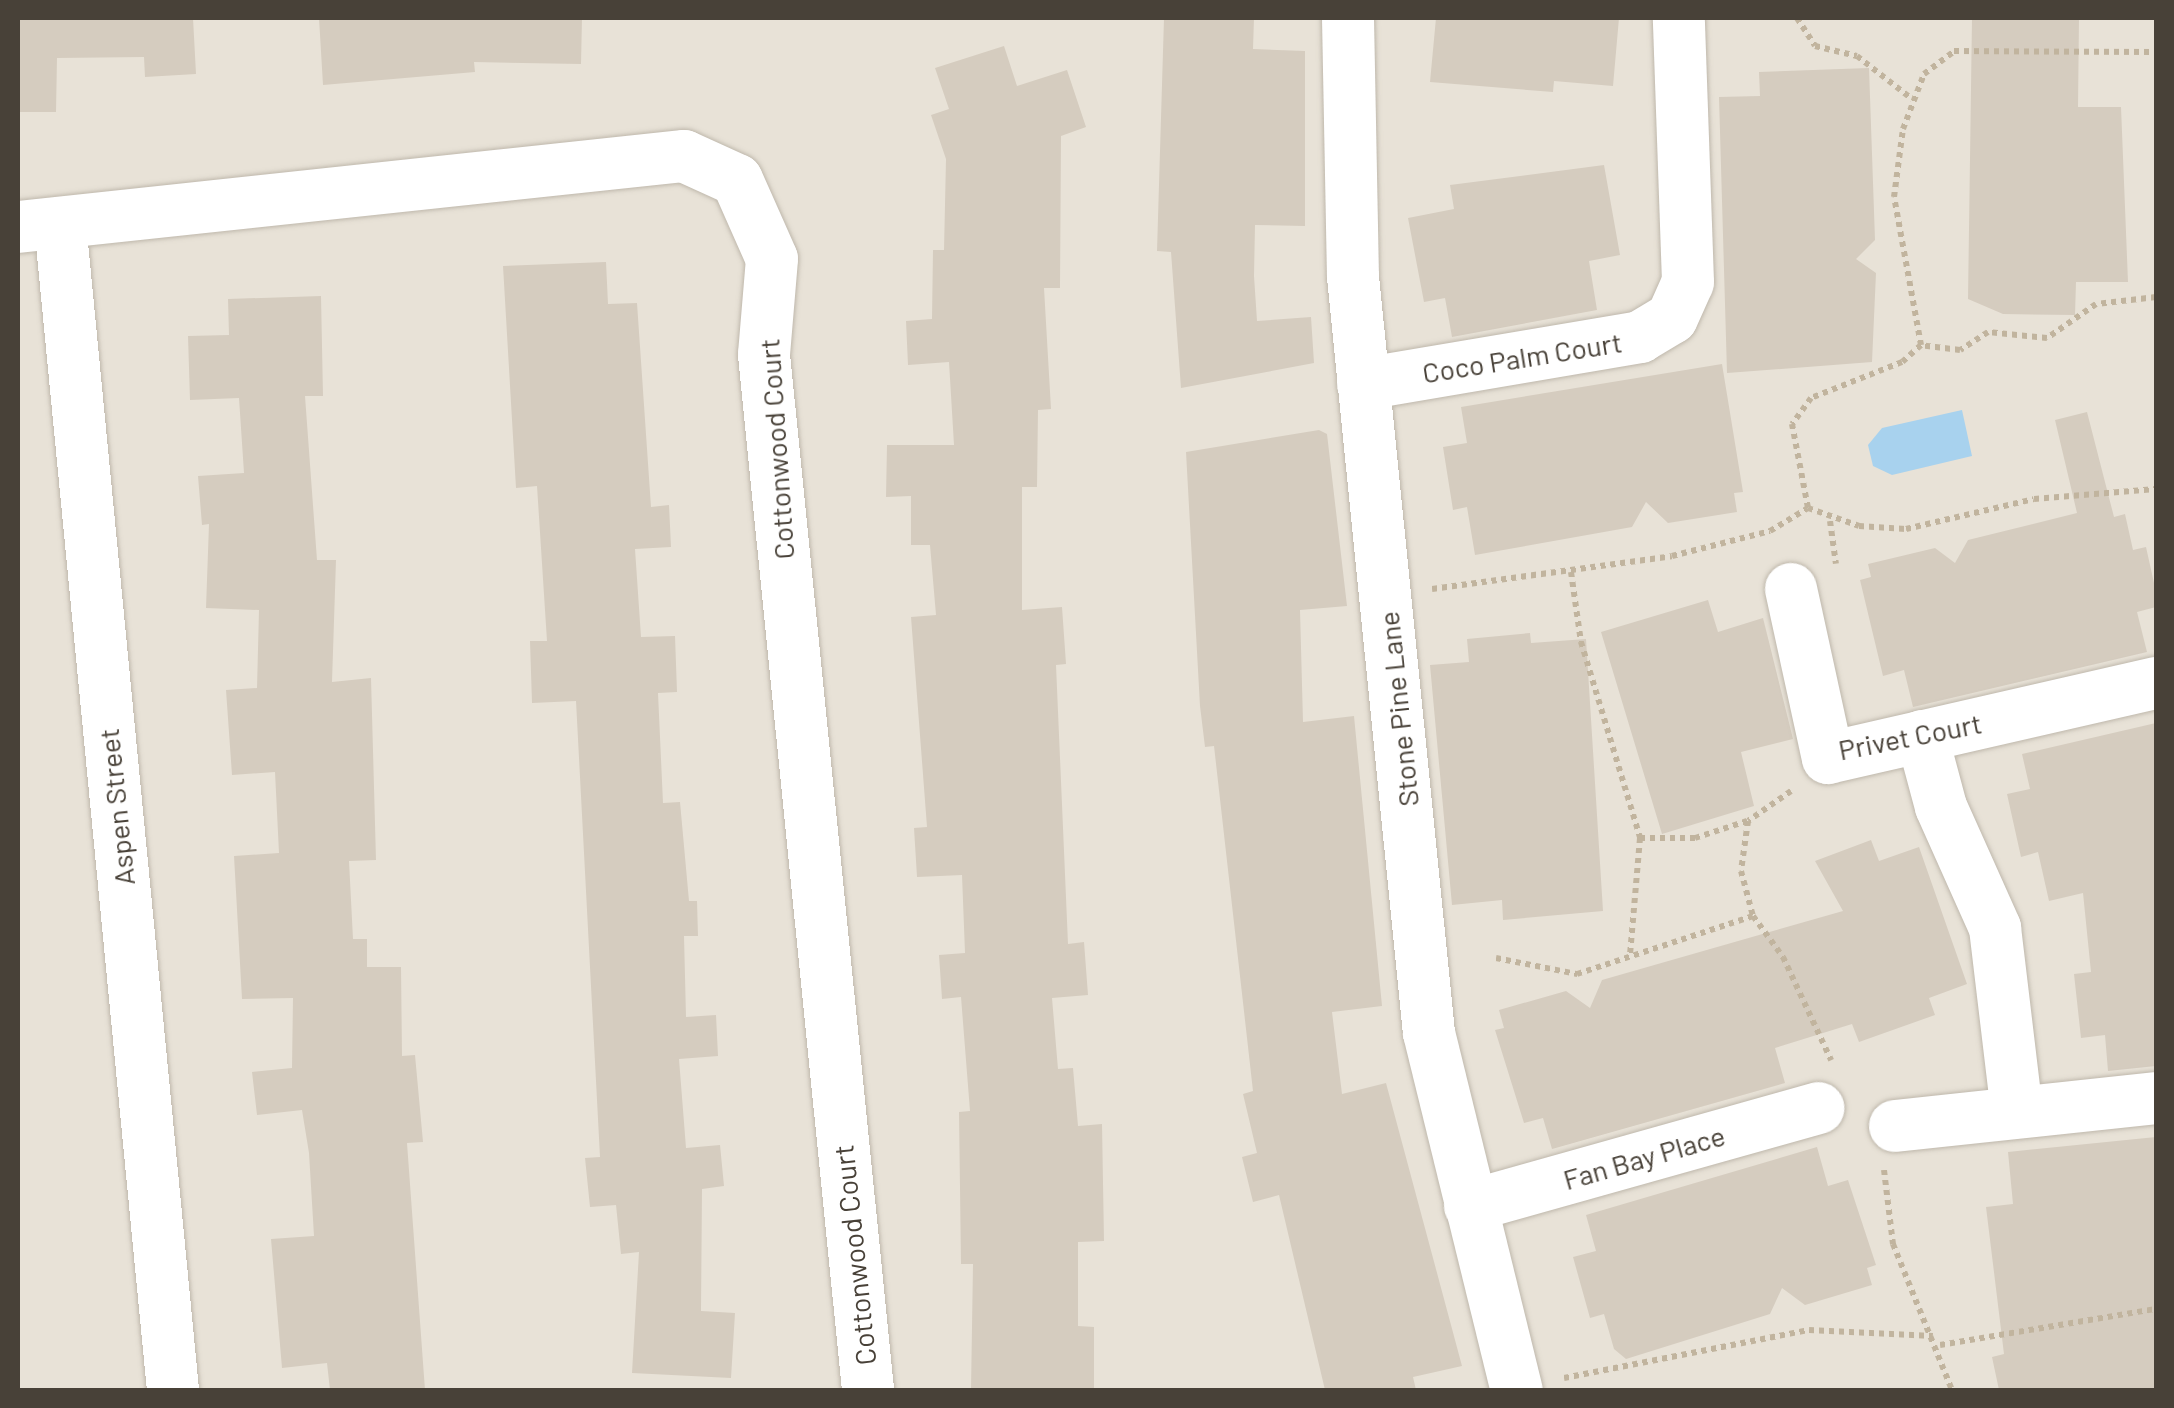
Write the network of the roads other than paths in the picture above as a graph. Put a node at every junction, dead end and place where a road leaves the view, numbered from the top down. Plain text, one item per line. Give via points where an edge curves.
1 (1348, 18) edge
2 (1679, 18) edge
3 (39, 225) edge
4 (1363, 384) junction
5 (1791, 589) dead end
6 (2156, 683) edge
7 (1922, 736) junction
8 (1829, 1090) road end
9 (2156, 1098) edge
10 (2018, 1112) junction
11 (1888, 1139) road end
12 (1470, 1206) junction
13 (1516, 1389) edge
14 (173, 1390) edge
15 (868, 1390) edge

1 - 4 street, Stone Pine Lane
2 - 4 street, Coco Palm Court via 1688,282 1672,318 1640,338
3 - 14 street, Aspen Street
3 - 15 street, Cottonwood Court via 684,156 737,180 772,260 764,355
4 - 12 street, Stone Pine Lane via 1429,1033
5 - 7 street, Privet Court via 1828,758
6 - 7 street, Privet Court
7 - 10 street via 1941,807 1995,928
8 - 12 street, Fan Bay Place
9 - 10 street
10 - 11 street
12 - 13 street, Stone Pine Lane

